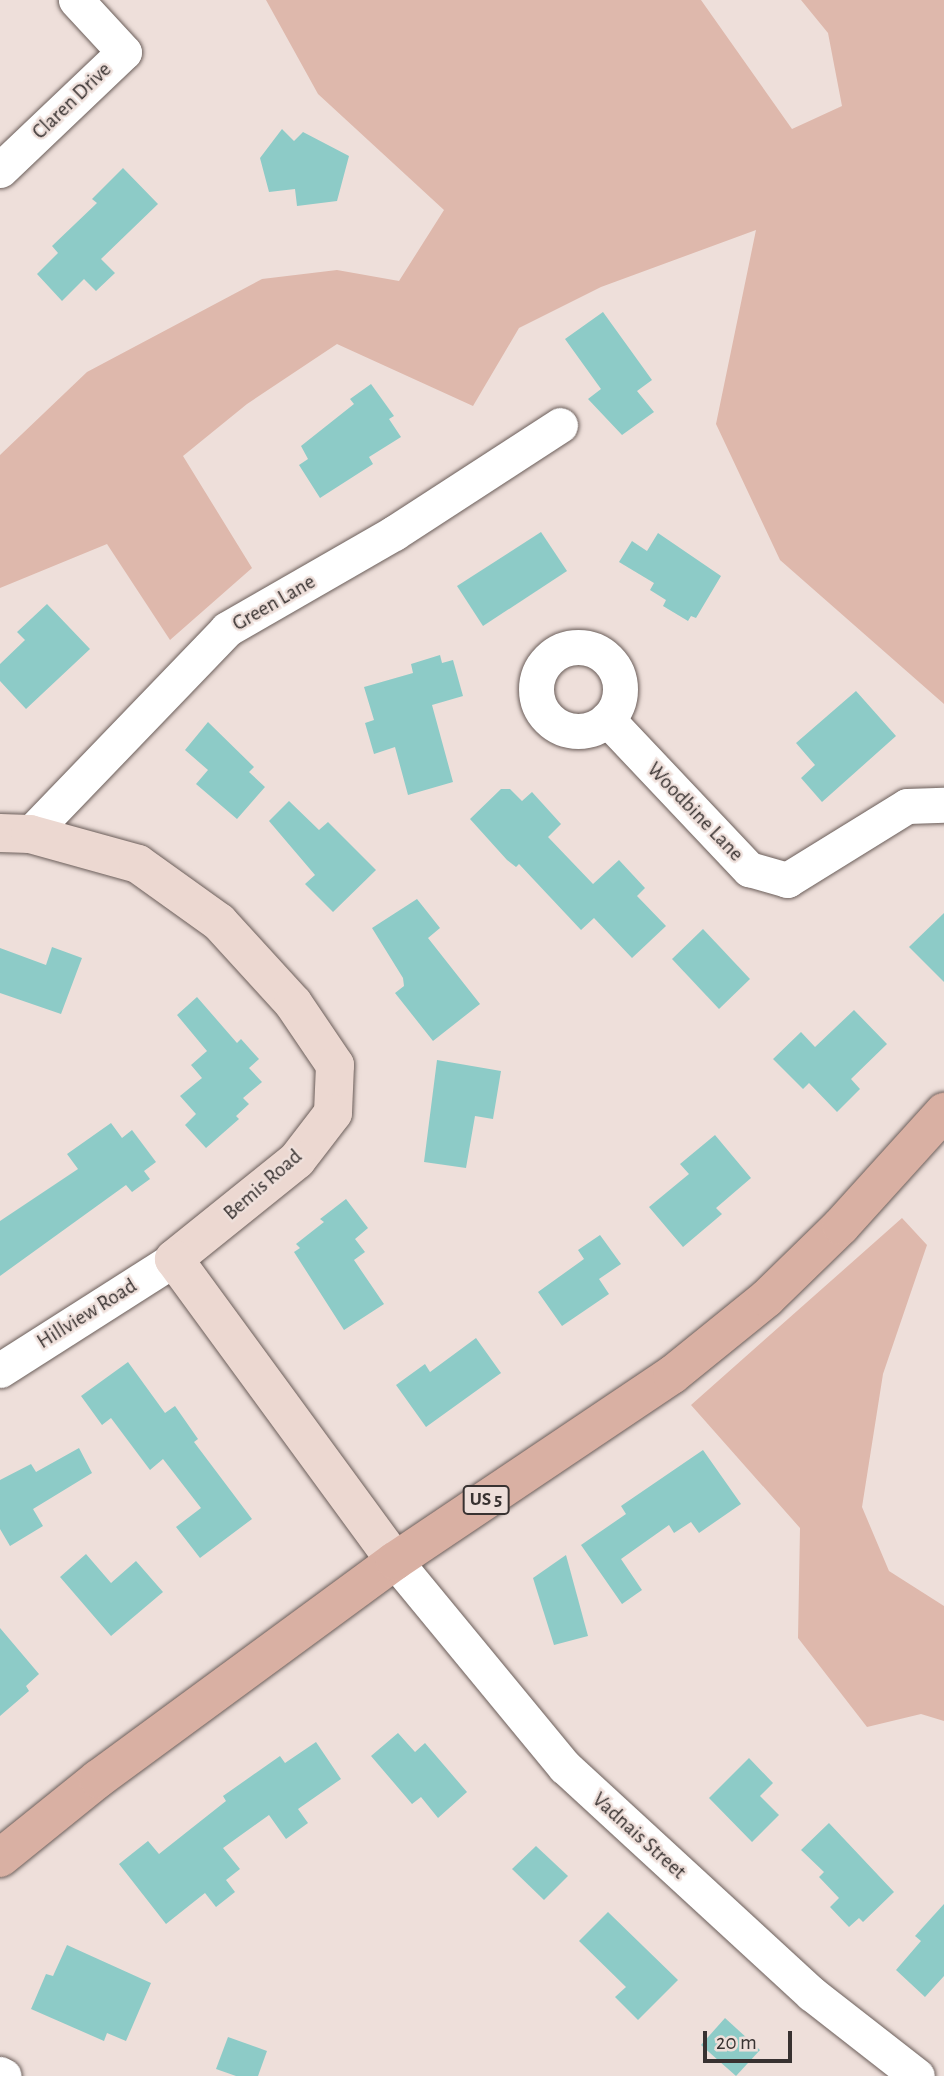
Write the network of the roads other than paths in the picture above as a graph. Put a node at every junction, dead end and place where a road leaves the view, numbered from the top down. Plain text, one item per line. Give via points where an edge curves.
1 (76, 0) edge
2 (0, 170) edge
3 (560, 425) dead end
4 (607, 719) dead end
5 (944, 805) edge
6 (15, 833) edge
7 (944, 1112) edge
8 (174, 1259) junction
9 (0, 1370) edge
10 (395, 1561) junction
11 (0, 1858) edge
12 (917, 2076) edge

1 - 2 street, Claren Drive via 124,52
3 - 6 street, Green Lane via 394,533 227,629
4 - 5 street, Woodbine Lane via 749,869 787,880 907,806
6 - 8 street, Bemis Road via 138,864 219,922 293,1003 335,1065 333,1113 297,1160
7 - 10 main road, US 5 via 841,1226 714,1341 672,1375
8 - 9 street, Hillview Road
8 - 10 street
10 - 11 main road, US 5 via 109,1771
10 - 12 street, Vadnais Street via 565,1767 812,1994

